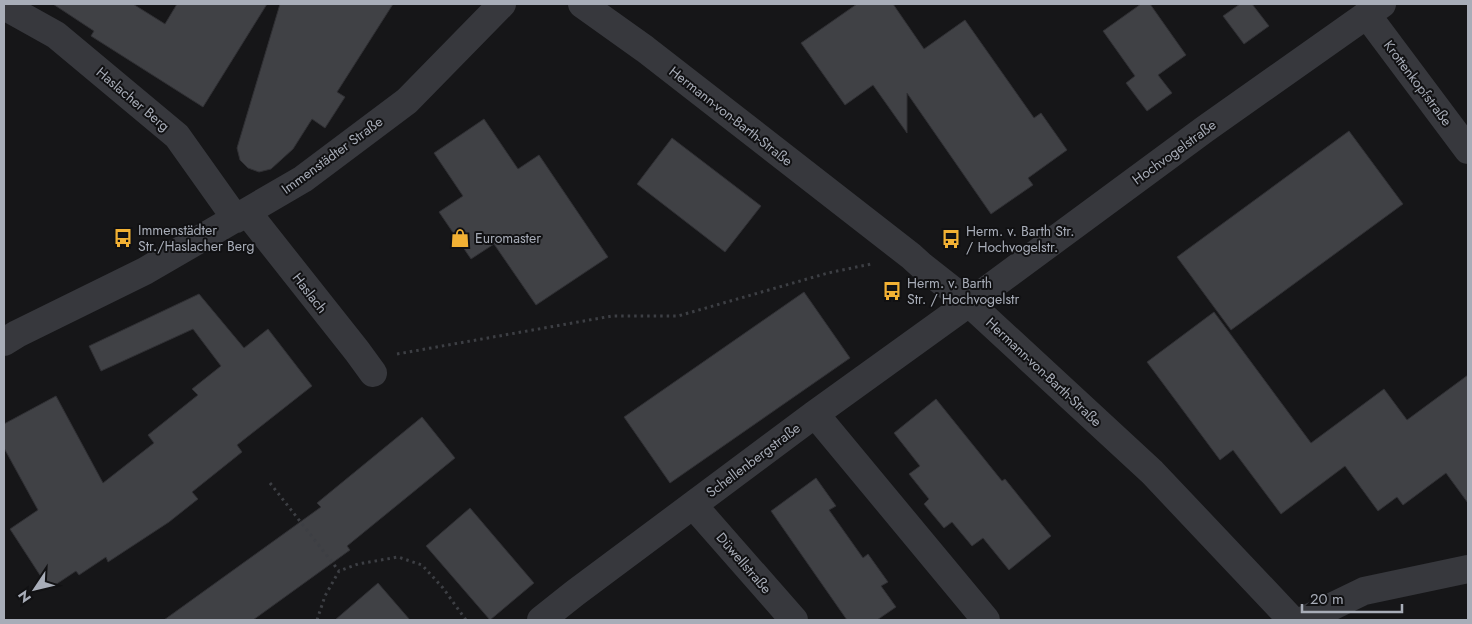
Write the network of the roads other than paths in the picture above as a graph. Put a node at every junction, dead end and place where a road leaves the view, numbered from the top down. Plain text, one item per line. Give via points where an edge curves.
1 (502, 4) edge
2 (582, 4) edge
3 (4, 6) edge
4 (1375, 10) edge
5 (1468, 150) edge
6 (241, 216) junction
7 (969, 303) junction
8 (4, 342) edge
9 (372, 373) dead end
10 (815, 414) junction
11 (693, 505) junction
12 (1468, 569) edge
13 (541, 620) edge
14 (794, 620) edge
15 (986, 620) edge
16 (1292, 620) edge
17 (1304, 620) edge

1 - 6 street, Immenstädter Straße via 407,101 303,179
2 - 7 street, Hermann-von-Barth-Straße
3 - 6 street, Haslacher Berg via 56,35 177,136
4 - 5 street, Krottenkopfstraße
4 - 7 street, Hochvogelstraße
6 - 8 street, Immenstädter Straße via 145,271
6 - 9 street, Haslach via 357,351
7 - 10 street, Schellenbergstraße
7 - 16 street, Hermann-von-Barth-Straße via 1152,472
10 - 11 street, Schellenbergstraße
10 - 15 street
11 - 13 street, Schellenbergstraße
11 - 14 street, Düwellstraße
12 - 17 street via 1364,591

